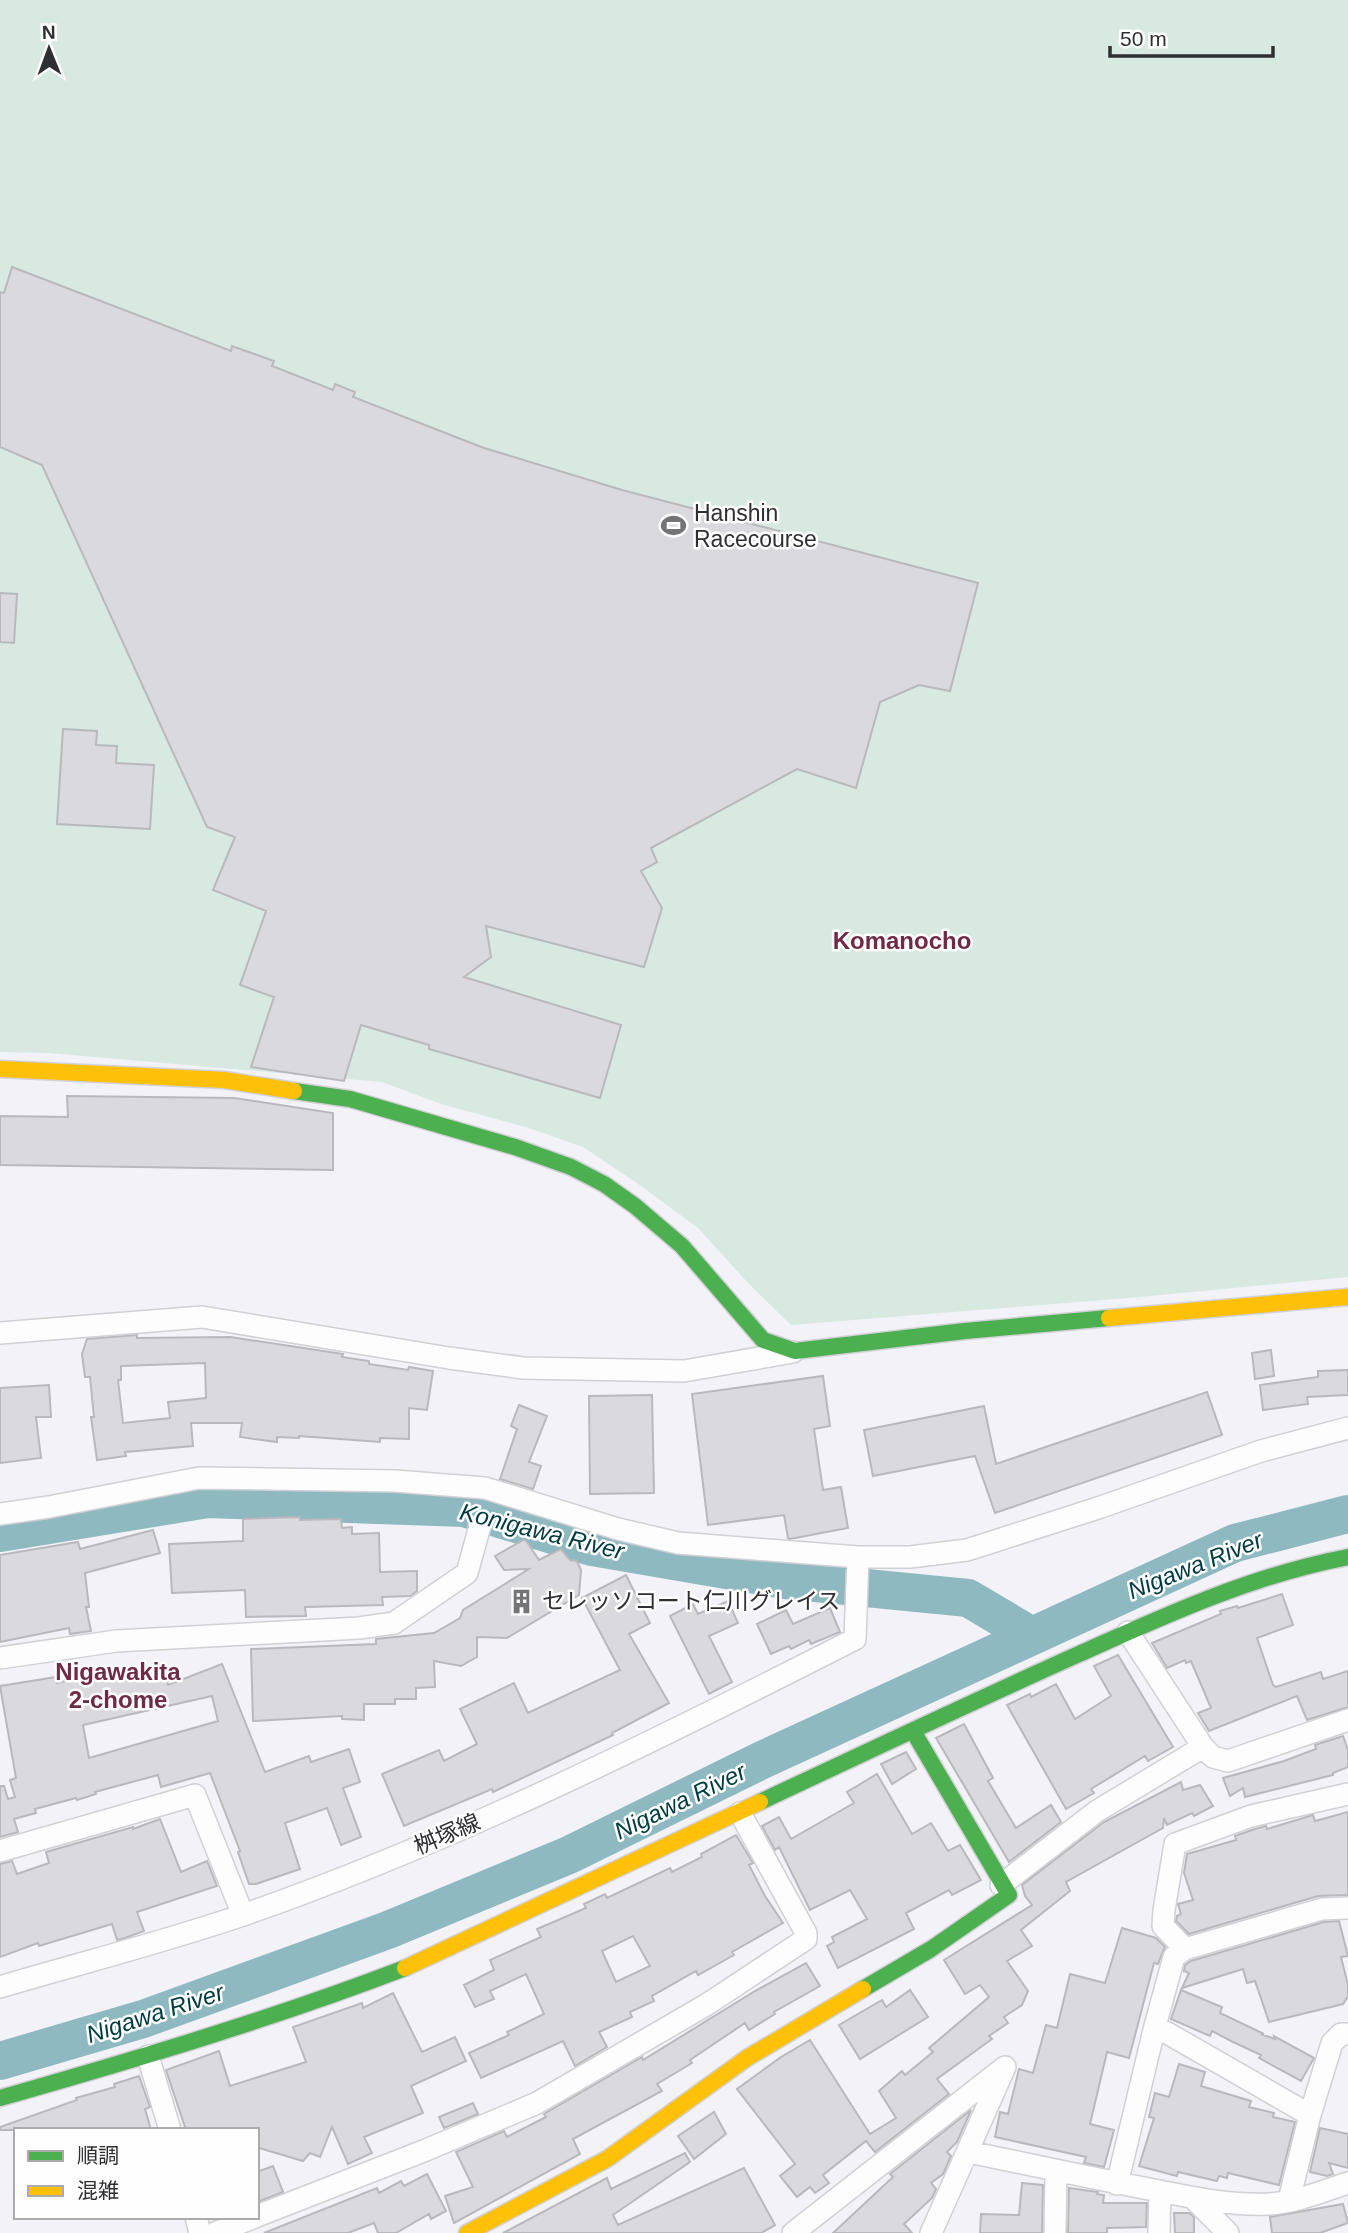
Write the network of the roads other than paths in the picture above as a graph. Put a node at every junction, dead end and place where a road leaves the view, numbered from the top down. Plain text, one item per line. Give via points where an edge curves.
1 (0, 1069) edge
2 (1348, 1297) edge
3 (0, 1333) edge
4 (795, 1351) junction
5 (1348, 1428) edge
6 (0, 1514) edge
7 (480, 1526) dead end
8 (1348, 1557) edge
9 (858, 1562) junction
10 (1128, 1632) junction
11 (0, 1658) edge
12 (1348, 1720) edge
13 (913, 1731) junction
14 (1203, 1747) junction
15 (1348, 1794) edge
16 (740, 1813) junction
17 (0, 1852) edge
18 (1001, 1885) junction
19 (1348, 1908) edge
20 (243, 1915) junction
21 (1185, 1949) junction
22 (0, 1987) edge
23 (1155, 2026) junction
24 (1348, 2034) edge
25 (148, 2056) junction
26 (0, 2098) edge
27 (1310, 2115) junction
28 (169, 2128) edge
29 (969, 2152) junction
30 (1056, 2171) junction
31 (1348, 2183) edge
32 (1118, 2184) junction
33 (1160, 2191) junction
34 (1195, 2200) junction
35 (1289, 2200) junction
36 (259, 2216) edge
37 (251, 2219) edge
38 (215, 2233) edge
39 (467, 2233) edge
40 (793, 2233) edge
41 (931, 2233) edge
42 (1055, 2233) edge
43 (1159, 2233) edge
44 (1228, 2233) edge

1 - 4 street via 224,1080 350,1099 560,1163 604,1184 635,1206 682,1246 764,1340
2 - 4 street
3 - 4 street via 202,1317 537,1368 684,1371
5 - 9 street via 1261,1451 967,1550
6 - 9 street via 199,1478 395,1481 485,1488 678,1543
7 - 11 street via 467,1573 394,1623 116,1641
8 - 10 street via 1305,1565 1198,1601
9 - 20 street, 桝塚線 via 855,1639 450,1834
10 - 13 street
10 - 14 street
12 - 14 street via 1228,1762
13 - 16 street
13 - 18 street
14 - 18 street via 1097,1811
15 - 21 street via 1251,1816 1175,1844 1163,1926
16 - 25 street via 415,1964 317,2002
16 - 36 street via 806,1939 706,2005 537,2103
17 - 20 street via 195,1795
18 - 39 street via 1009,1895 931,1949 747,2058 607,2159
19 - 21 street via 1322,1909
20 - 22 street, 桝塚線
21 - 23 street via 1174,1957
23 - 27 street
23 - 32 street
24 - 27 street via 1332,2043
25 - 26 street
25 - 28 street
27 - 35 street
29 - 30 street
29 - 40 street via 1005,2067
29 - 41 street
30 - 32 street
30 - 42 street
31 - 35 street
32 - 33 street
33 - 34 street
33 - 43 street
34 - 35 street via 1271,2204
34 - 44 street
37 - 38 street

